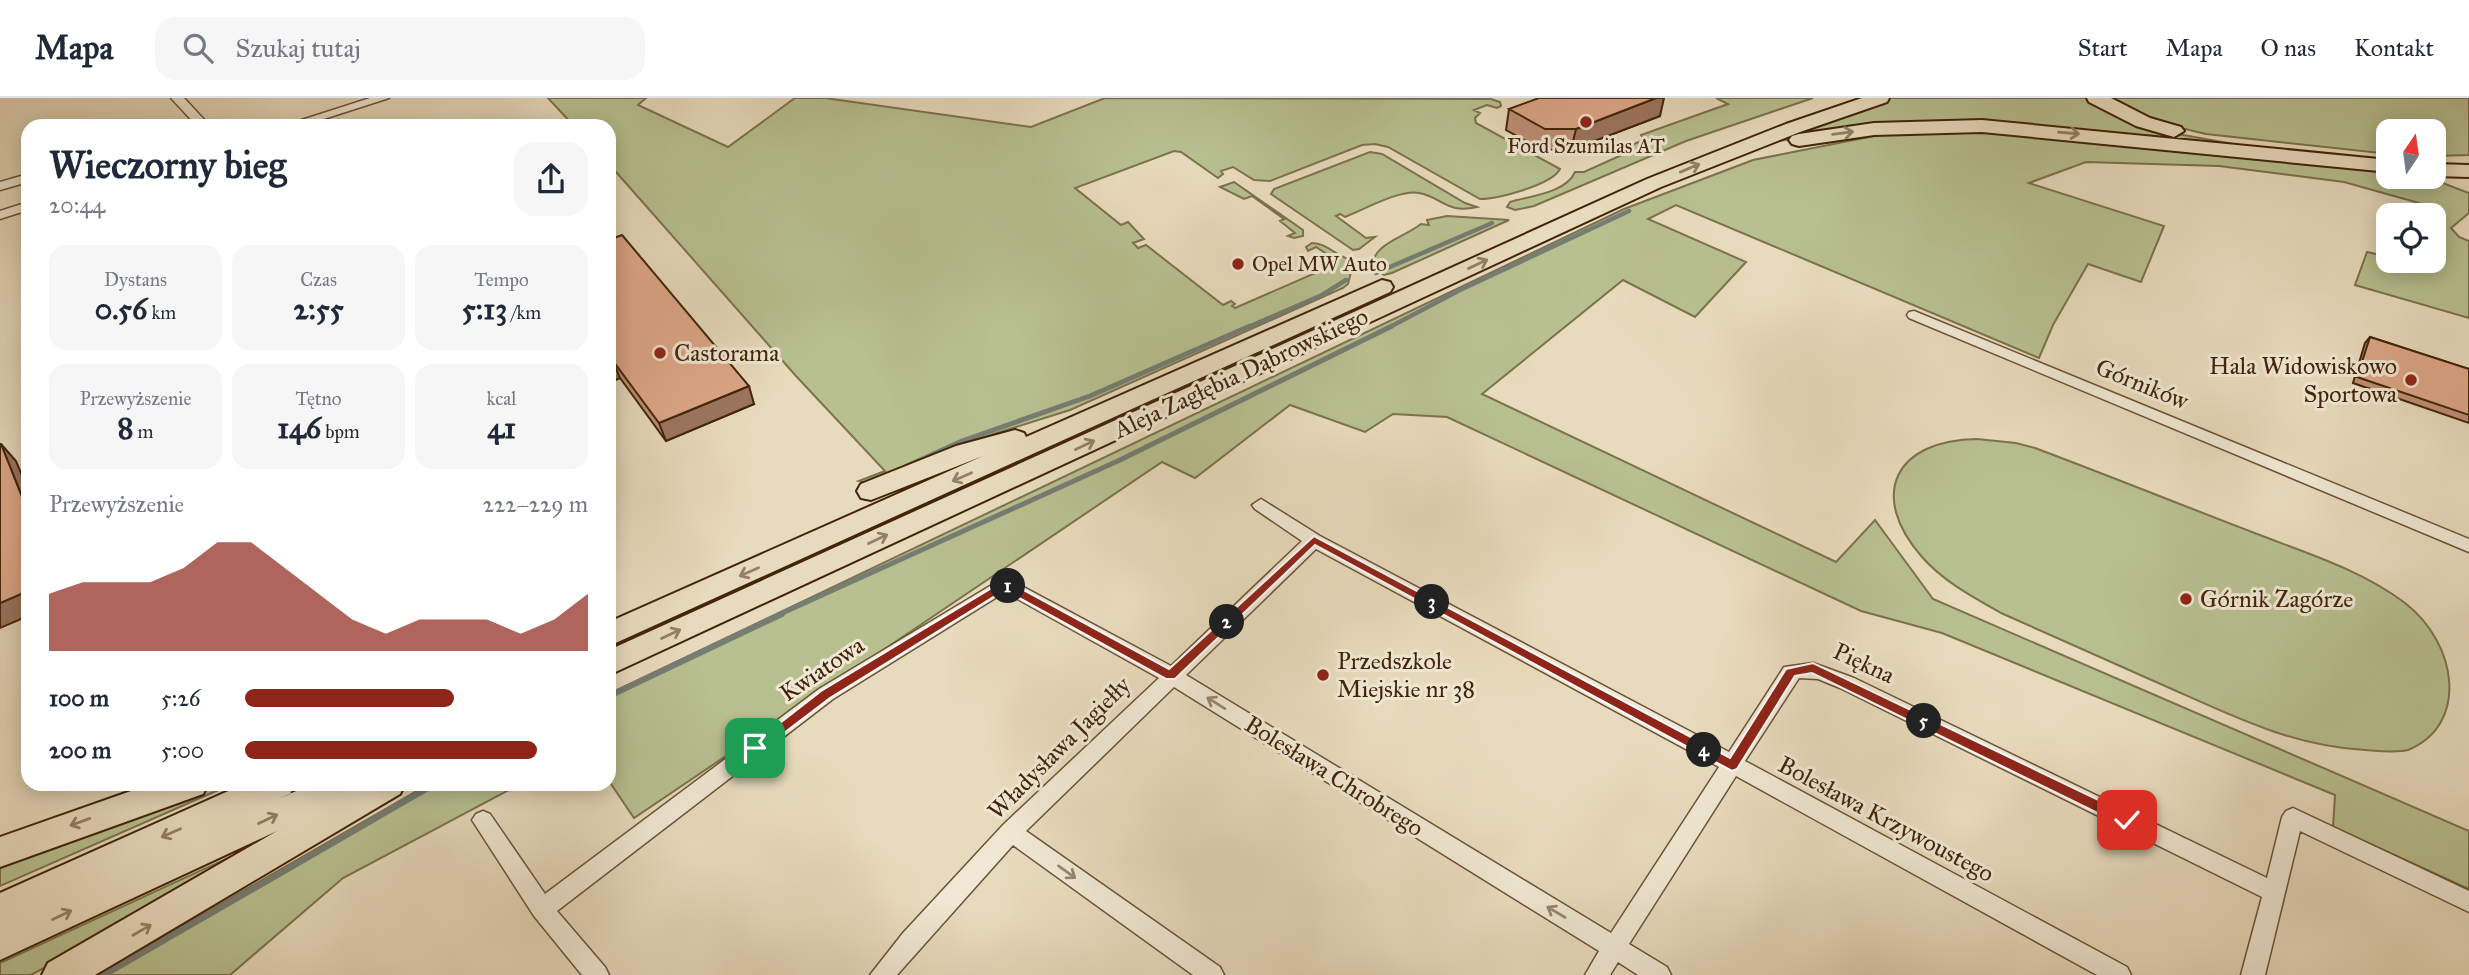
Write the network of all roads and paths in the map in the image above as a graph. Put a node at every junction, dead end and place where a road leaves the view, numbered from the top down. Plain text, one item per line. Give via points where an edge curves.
1 (177, 98) edge
2 (383, 98) edge
3 (1833, 98) edge
4 (1880, 98) edge
5 (2096, 98) edge
6 (196, 119) edge
7 (312, 119) edge
8 (1727, 153) junction
9 (2376, 156) edge
10 (2446, 160) edge
11 (2469, 160) edge
12 (2376, 165) edge
13 (2446, 170) edge
14 (2469, 171) edge
15 (21, 180) edge
16 (0, 186) edge
17 (21, 208) edge
18 (0, 215) edge
19 (1914, 315) dead end
20 (1069, 428) junction
21 (871, 491) dead end
22 (1261, 505) dead end
23 (1314, 540) junction
24 (2469, 546) edge
25 (1005, 584) joint
26 (616, 632) edge
27 (616, 660) edge
28 (1170, 675) junction
29 (1732, 765) junction
30 (171, 791) edge
31 (263, 791) edge
32 (330, 791) edge
33 (376, 791) edge
34 (483, 820) dead end
35 (1011, 832) junction
36 (0, 852) edge
37 (2274, 893) junction
38 (2469, 902) edge
39 (542, 909) junction
40 (0, 910) edge
41 (0, 943) edge
42 (1614, 947) junction
43 (61, 975) edge
44 (597, 975) edge
45 (882, 975) edge
46 (1212, 975) edge
47 (1597, 975) edge
48 (1659, 975) edge
49 (2119, 975) edge
50 (2253, 975) edge

1 - 6 street
2 - 7 street
3 - 20 main road, Aleja Zagłębia Dąbrowskiego via 1667,160
4 - 8 main road, Aleja Zagłębia Dąbrowskiego
5 - 9 main road via 2143,122 2188,134
8 -> 12 main road via 1874,129 1982,126
27 -> 8 main road, Aleja Zagłębia Dąbrowskiego
10 - 11 main road
13 - 14 main road
15 - 16 street
17 - 18 street
19 - 24 street, Górników
20 - 21 main road via 965,452
20 -> 26 main road, Aleja Zagłębia Dąbrowskiego
22 - 23 street, Bolesława Krzywoustego
23 - 28 street, Władysława Jagiełły
23 - 29 street, Bolesława Krzywoustego
25 - 28 street, Bolesława Chrobrego
25 - 39 street, Kwiatowa via 825,694
28 - 35 street, Władysława Jagiełły
42 -> 28 street, Bolesława Chrobrego
29 - 37 street, Piękna via 1791,672 1813,668
29 - 42 street, Piękna
29 - 49 street, Bolesława Krzywoustego
30 -> 36 main road
31 -> 40 main road
41 -> 32 main road
43 -> 33 main road
34 - 39 street
35 - 45 street, Władysława Jagiełły
35 -> 46 street
37 - 38 street via 2293,817
37 - 50 street
39 - 44 street
42 - 47 street, Piękna
42 - 48 street, Bolesława Chrobrego

